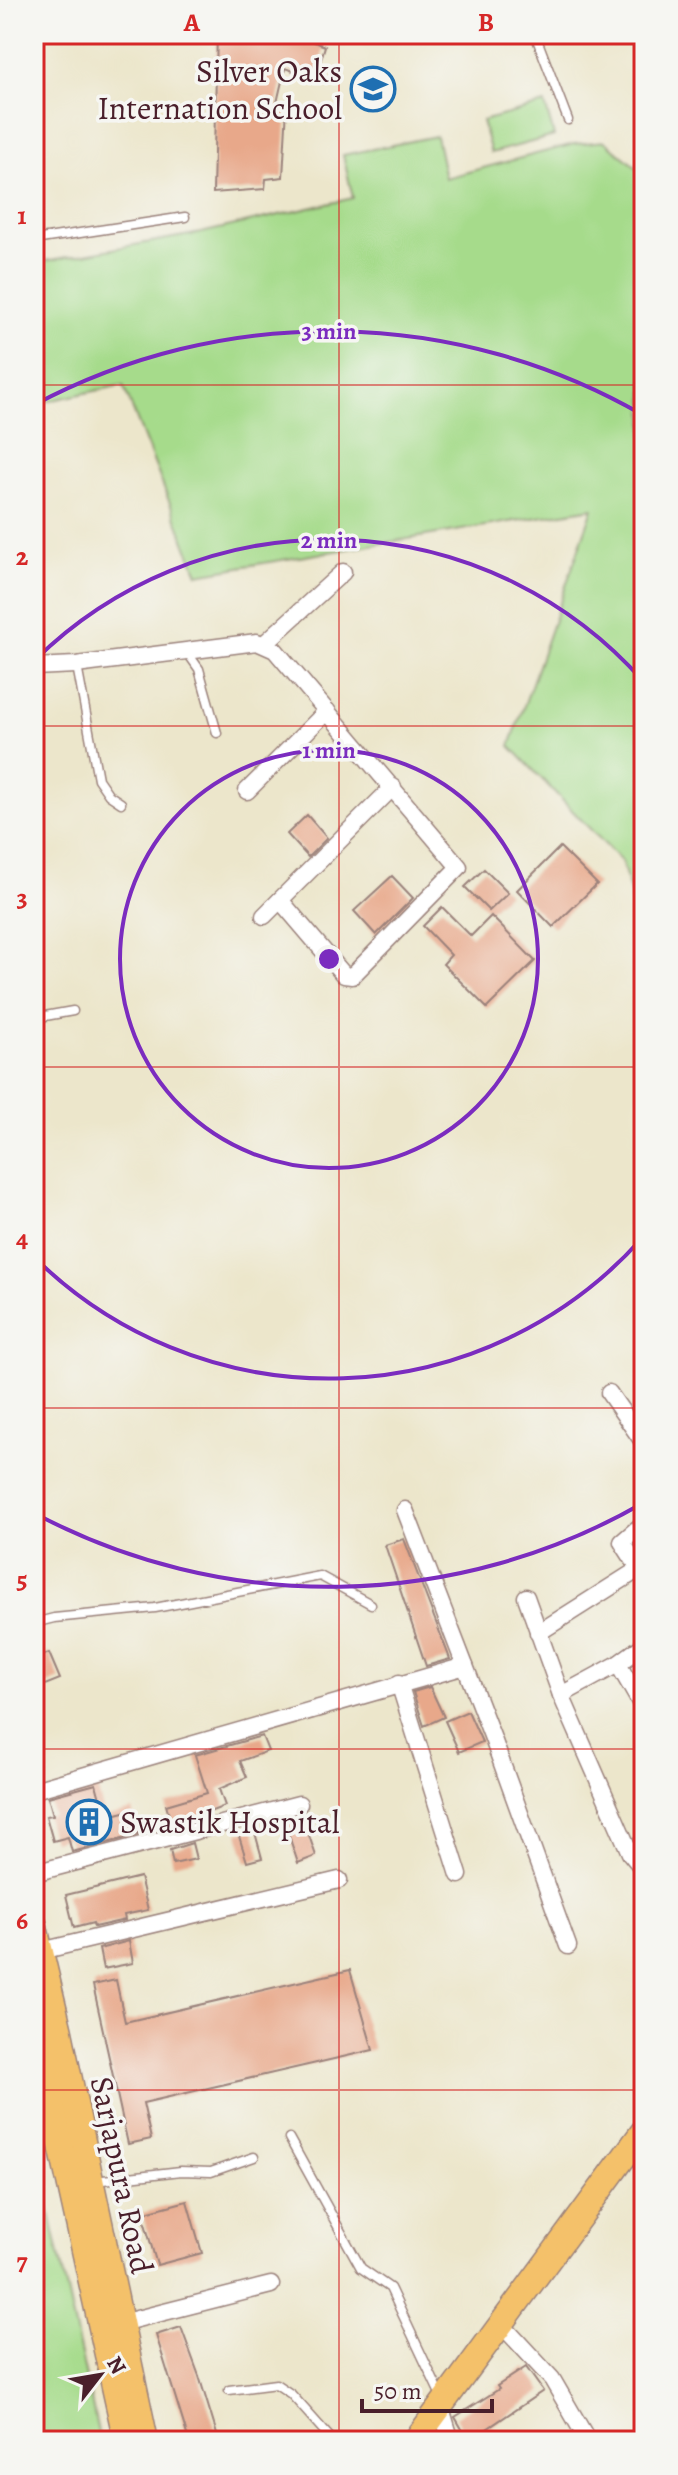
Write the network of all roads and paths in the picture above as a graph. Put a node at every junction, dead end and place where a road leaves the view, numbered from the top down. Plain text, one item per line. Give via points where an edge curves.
1 (535, 34) edge
2 (568, 120) dead end
3 (185, 217) dead end
4 (34, 240) edge
5 (343, 572) dead end
6 (264, 644) junction
7 (187, 651) junction
8 (76, 665) junction
9 (34, 667) edge
10 (327, 711) junction
11 (217, 733) dead end
12 (393, 787) junction
13 (247, 791) dead end
14 (121, 803) dead end
15 (280, 900) junction
16 (264, 916) dead end
17 (73, 1011) dead end
18 (34, 1018) edge
19 (609, 1393) dead end
20 (644, 1443) edge
21 (405, 1510) dead end
22 (644, 1523) edge
23 (641, 1573) edge
24 (526, 1597) dead end
25 (371, 1604) dead end
26 (34, 1623) edge
27 (538, 1633) junction
28 (644, 1645) edge
29 (618, 1664) junction
30 (465, 1666) junction
31 (399, 1683) junction
32 (561, 1695) junction
33 (644, 1709) edge
34 (34, 1790) edge
35 (299, 1804) dead end
36 (644, 1870) edge
37 (34, 1873) edge
38 (459, 1875) dead end
39 (339, 1880) dead end
40 (34, 1923) edge
41 (568, 1946) dead end
42 (41, 1951) junction
43 (34, 2023) edge
44 (45, 2122) edge
45 (644, 2130) edge
46 (289, 2138) dead end
47 (644, 2149) edge
48 (254, 2157) dead end
49 (91, 2181) junction
50 (271, 2285) dead end
51 (121, 2323) junction
52 (506, 2330) junction
53 (229, 2390) dead end
54 (444, 2417) edge
55 (126, 2441) edge
56 (146, 2441) edge
57 (333, 2441) edge
58 (415, 2441) edge
59 (426, 2441) edge
60 (588, 2441) edge

1 - 2 lane
3 - 4 lane
5 - 6 street
6 - 7 street
6 - 10 street
7 - 8 street
7 - 11 lane via 199,669
8 - 9 street
8 - 14 lane via 98,779
10 - 12 street
10 - 13 street
12 - 15 street
12 - 15 street via 458,863 458,870 352,976 344,975
15 - 16 street
17 - 18 lane
19 - 20 street
21 - 30 street
22 - 23 street via 622,1542
23 - 27 street
24 - 27 street
25 - 26 lane via 320,1576 155,1608
27 - 32 street
28 - 29 street
29 - 32 street
29 - 33 street
30 - 31 street
30 - 41 street
31 - 34 street
31 - 38 street
32 - 36 street via 630,1853
35 - 37 street
39 - 42 street
40 - 42 main road, Sarjapura Road
42 - 49 main road, Sarjapura Road
43 - 44 main road, Sarjapura Road
44 - 55 main road, Sarjapura Road
45 - 52 main road
46 - 54 lane via 361,2268 390,2288
47 - 52 main road
48 - 49 lane via 211,2172
49 - 51 main road, Sarjapura Road
50 - 51 street
51 - 56 main road, Sarjapura Road
52 - 54 main road
52 - 60 street via 552,2379
53 - 57 lane via 276,2384
54 - 58 main road
54 - 59 main road

